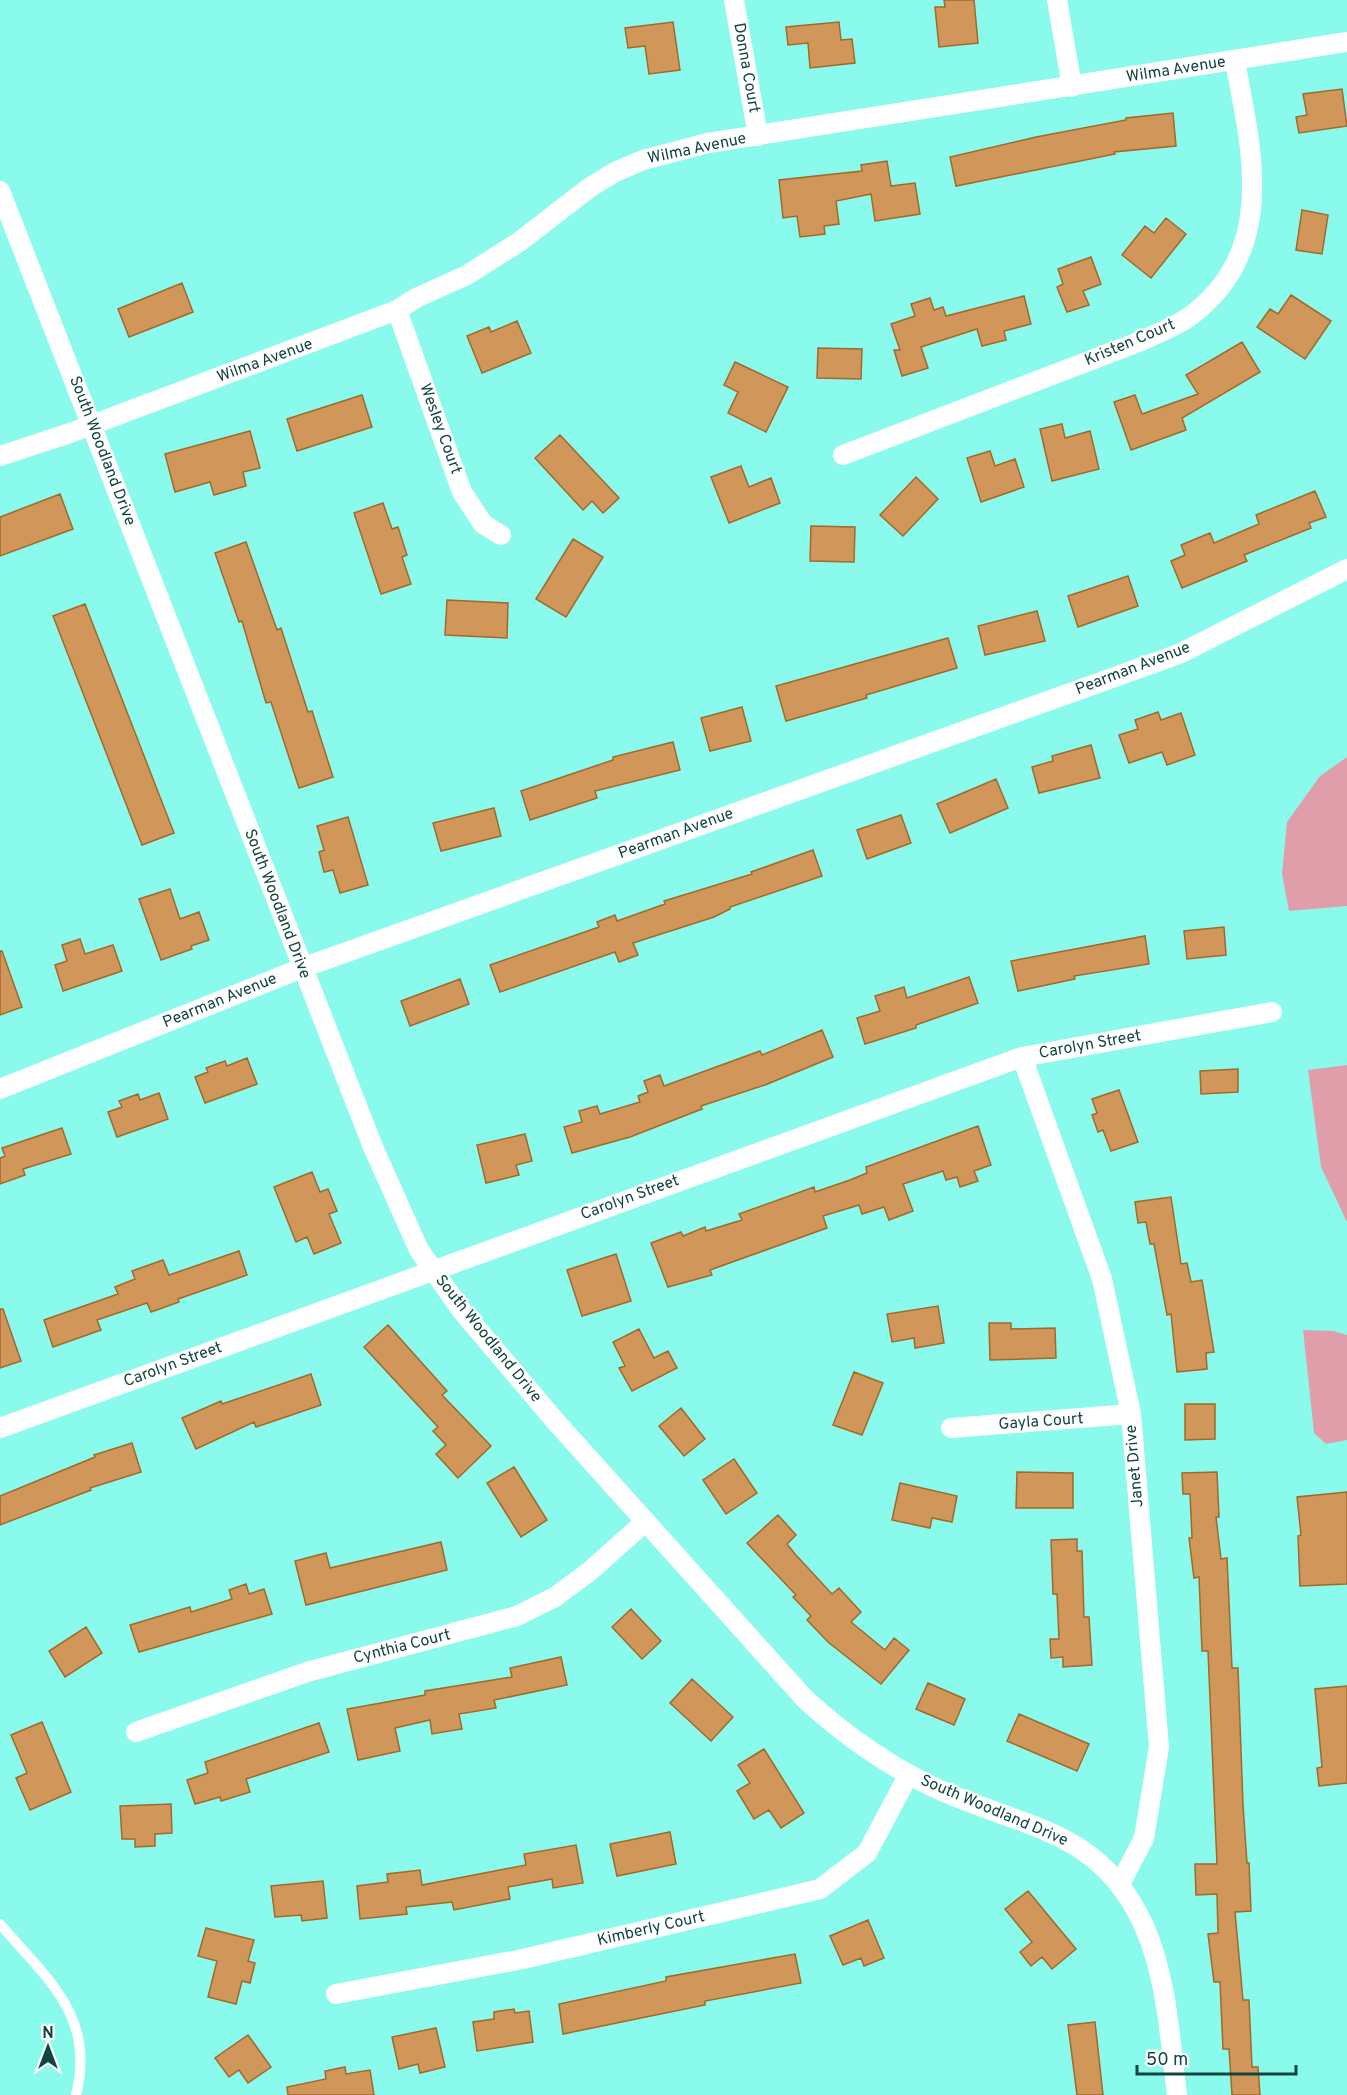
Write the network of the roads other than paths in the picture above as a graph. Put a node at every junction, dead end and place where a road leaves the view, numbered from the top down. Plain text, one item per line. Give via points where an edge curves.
1 (734, 0) edge
2 (1057, 0) edge
3 (1347, 42) edge
4 (1235, 61) junction
5 (1072, 87) junction
6 (758, 136) junction
7 (0, 191) edge
8 (397, 310) junction
9 (93, 424) junction
10 (843, 455) dead end
11 (0, 456) edge
12 (501, 535) dead end
13 (1347, 568) edge
14 (302, 968) junction
15 (1272, 1012) dead end
16 (1022, 1057) junction
17 (0, 1089) edge
18 (432, 1270) junction
19 (1131, 1414) junction
20 (0, 1428) edge
21 (951, 1428) dead end
22 (645, 1522) junction
23 (136, 1732) dead end
24 (909, 1774) junction
25 (1120, 1884) junction
26 (0, 1924) edge
27 (336, 1994) dead end
28 (76, 2095) edge
29 (1177, 2095) edge

1 - 6 street, Donna Court
2 - 5 street
3 - 4 street, Wilma Avenue
4 - 5 street, Wilma Avenue
4 - 10 street, Kristen Court via 1251,148 1252,212 1240,253 1225,280 1204,303 1173,327 1136,343
5 - 6 street, Wilma Avenue
6 - 8 street, Wilma Avenue via 677,150 615,172 519,243 467,275
7 - 9 street, South Woodland Drive
8 - 9 street, Wilma Avenue
8 - 12 street, Wesley Court via 462,492 483,524
9 - 11 street, Wilma Avenue
9 - 14 street, South Woodland Drive
13 - 14 street, Pearman Avenue via 1179,654
14 - 17 street, Pearman Avenue
14 - 18 street, South Woodland Drive via 394,1196
15 - 16 street, Carolyn Street
16 - 18 street, Carolyn Street
16 - 19 street, Janet Drive via 1102,1279
18 - 20 street, Carolyn Street
18 - 22 street, South Woodland Drive via 462,1311
19 - 21 street, Gayla Court
19 - 25 street, Janet Drive via 1159,1747 1144,1838
22 - 23 street, Cynthia Court via 555,1597 517,1616 307,1672
22 - 24 street, South Woodland Drive via 805,1699 862,1746
24 - 25 street, South Woodland Drive via 956,1797 1055,1833 1084,1850
24 - 27 street, Kimberly Court via 867,1853 820,1889 522,1959
25 - 29 street, South Woodland Drive via 1145,1927 1155,1959
26 - 28 lane via 63,1999 79,2031 83,2069

